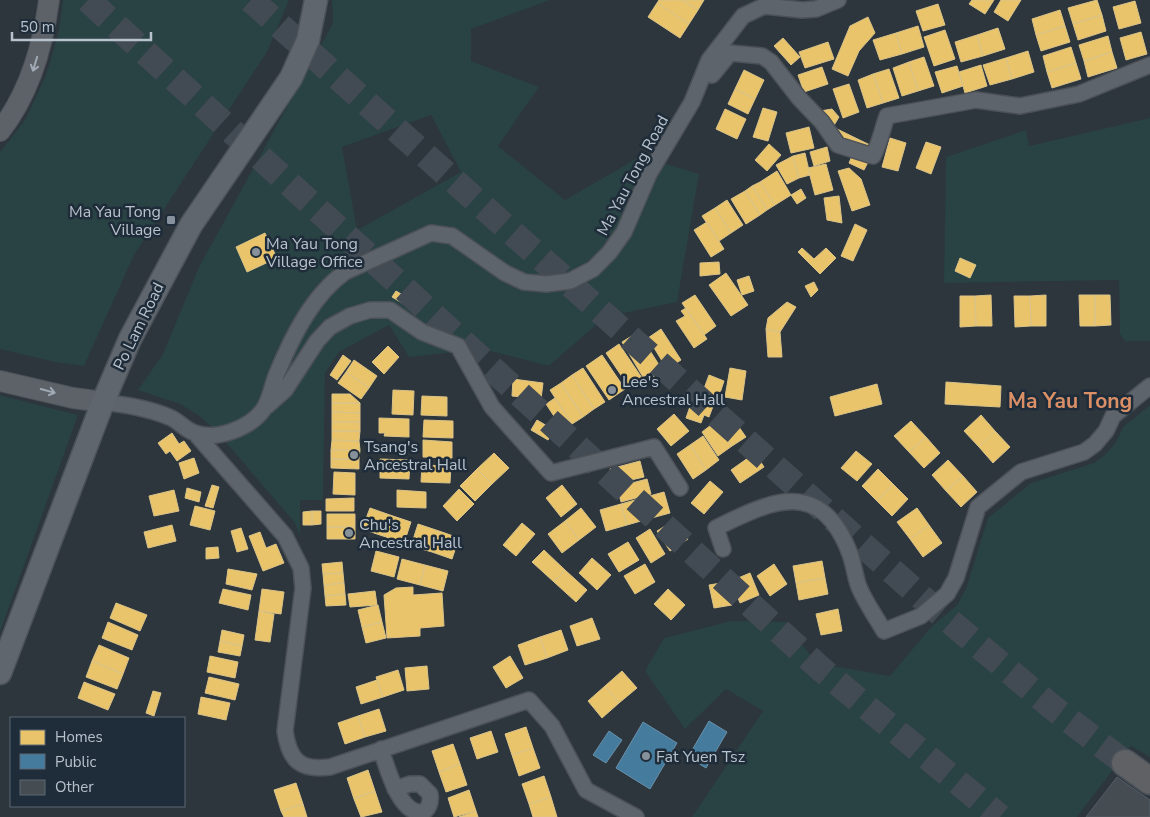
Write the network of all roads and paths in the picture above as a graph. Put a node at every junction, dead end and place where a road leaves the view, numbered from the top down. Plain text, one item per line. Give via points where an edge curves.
1 (49, 0) edge
2 (316, 0) edge
3 (838, 0) edge
4 (1150, 65) edge
5 (692, 102) junction
6 (0, 132) edge
7 (0, 381) edge
8 (1150, 386) edge
9 (103, 402) junction
10 (263, 410) junction
11 (194, 433) junction
12 (680, 488) dead end
13 (723, 549) dead end
14 (0, 673) edge
15 (381, 749) junction
16 (1124, 763) tunnel mouth
17 (1150, 781) edge
18 (395, 789) dead end
19 (636, 817) edge

1 -> 6 street via 45,32 32,72 12,117
2 - 9 main road, Po Lam Road via 308,40 291,78 177,250 130,339
3 - 5 street, Ma Yau Tong Road via 816,9 764,6 743,16 709,60
4 - 5 street via 1079,94 1020,106 976,100 887,116 873,156 838,145 771,62 762,56 730,53
5 - 10 street, Ma Yau Tong Road via 649,174 624,232 593,268 570,281 524,282 505,273 452,236 441,233 422,236 333,280 298,329
7 -> 9 street
8 - 13 street via 1114,416 1106,431 1084,452 1021,472 978,507 956,578 947,594 921,616 884,630 859,588 843,538 824,514 797,501 781,501 751,510 716,528
9 - 11 street via 143,408 171,417
9 - 14 main road, Po Lam Road
10 - 11 street via 238,430 220,434
10 - 12 street via 285,390 330,327 370,310 390,310 422,332 458,346 492,407 551,473 654,447
11 - 15 street via 285,536 301,568 303,588 285,731 287,747 304,766 317,768
15 - 18 street
15 - 19 street via 529,700 552,726 586,790
16 - 17 highway

